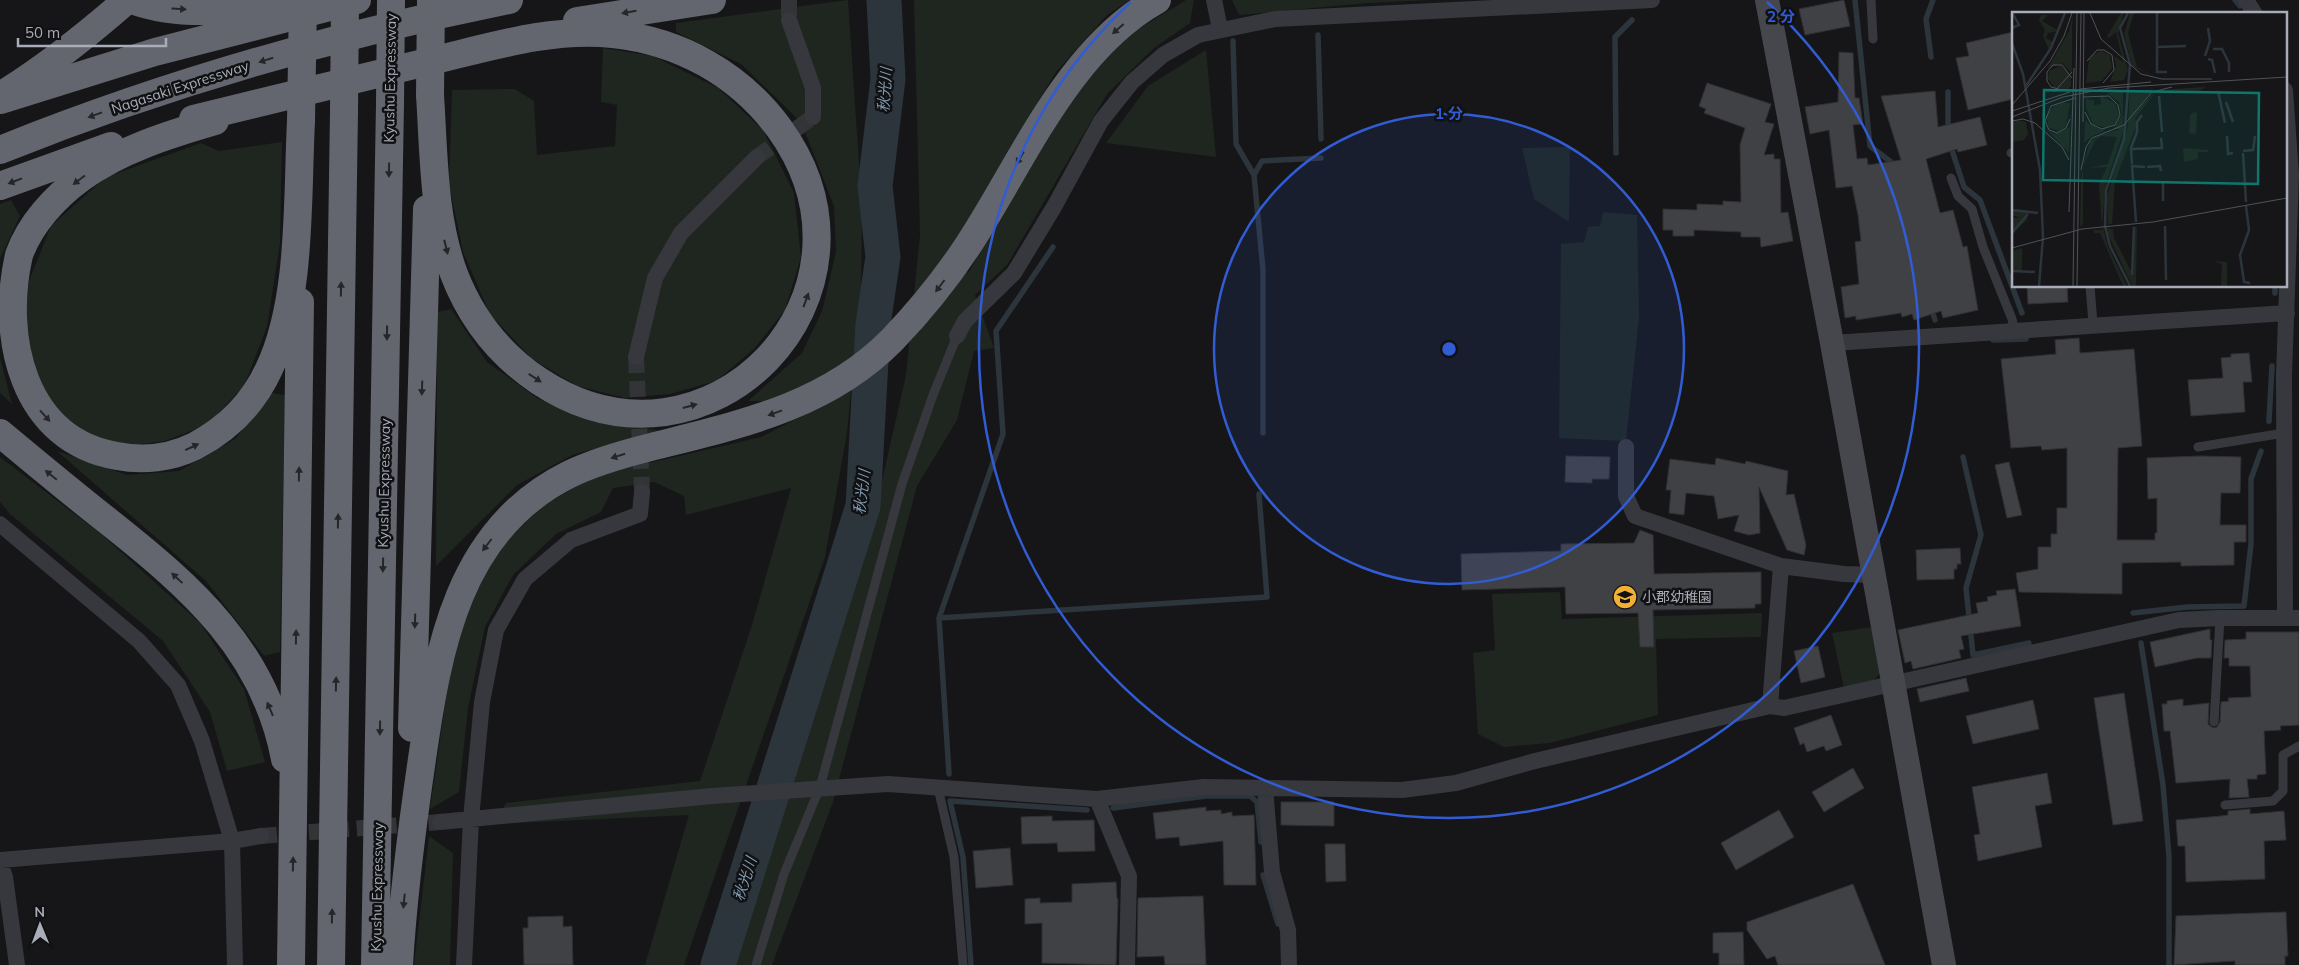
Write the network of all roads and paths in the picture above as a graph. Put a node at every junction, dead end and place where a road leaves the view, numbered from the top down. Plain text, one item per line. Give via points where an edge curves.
1 (128, 0) edge
2 (132, 0) edge
3 (293, 0) edge
4 (303, 0) edge
5 (345, 0) edge
6 (357, 0) edge
7 (391, 0) edge
8 (431, 0) edge
9 (509, 0) edge
10 (712, 0) edge
11 (1157, 0) edge
12 (1214, 0) edge
13 (1652, 0) edge
14 (1767, 0) edge
15 (1870, 0) edge
16 (789, 20) tunnel mouth
17 (1220, 29) junction
18 (234, 31) junction
19 (492, 38) junction
20 (1873, 39) dead end
21 (353, 80) junction
22 (0, 92) edge
23 (430, 95) junction
24 (0, 96) edge
25 (2286, 98) edge
26 (0, 101) edge
27 (813, 117) dead end
28 (194, 119) junction
29 (302, 121) junction
30 (0, 150) edge
31 (757, 157) tunnel mouth
32 (2295, 175) edge
33 (1951, 178) dead end
34 (0, 186) edge
35 (2294, 281) edge
36 (2090, 288) edge
37 (2287, 313) junction
38 (2093, 324) junction
39 (2014, 329) junction
40 (957, 336) joint
41 (1832, 343) junction
42 (636, 357) tunnel mouth
43 (2284, 433) junction
44 (0, 434) edge
45 (1626, 447) dead end
46 (2198, 447) dead end
47 (642, 492) tunnel mouth
48 (0, 524) edge
49 (1781, 566) junction
50 (1873, 575) junction
51 (2292, 617) edge
52 (2220, 618) junction
53 (1893, 685) junction
54 (1770, 706) junction
55 (2214, 722) dead end
56 (2299, 746) edge
57 (817, 788) junction
58 (938, 788) junction
59 (1265, 788) junction
60 (1098, 799) junction
61 (2225, 804) dead end
62 (471, 818) junction
63 (440, 822) tunnel mouth
64 (293, 825) junction
65 (262, 836) tunnel mouth
66 (232, 841) junction
67 (409, 852) junction
68 (0, 862) edge
69 (17, 965) edge
70 (235, 965) edge
71 (291, 965) edge
72 (331, 965) edge
73 (376, 965) edge
74 (399, 965) edge
75 (464, 965) edge
76 (756, 965) edge
77 (963, 965) edge
78 (1126, 965) edge
79 (1289, 965) edge
80 (1944, 965) edge

1 - 24 highway, bridge via 58,57
2 -> 3 highway via 145,5 203,11
4 - 29 highway, bridge
72 -> 5 highway, bridge
6 - 18 highway
7 -> 73 highway, Kyushu Expressway, bridge
8 - 23 highway, bridge
9 -> 30 highway, Nagasaki Expressway via 364,33 194,81
10 -> 19 highway
11 -> 67 highway via 1108,38 1070,81 968,246 927,303 862,366 820,394 759,419 594,463 542,490 500,528 468,576 454,604 443,641 429,707
12 - 17 street
13 - 17 street via 1276,19
14 - 41 street
15 - 20 lane
16 - 27 street via 813,88
17 - 40 street via 1198,35 1163,56 1132,82 1101,121 1014,273 965,321
18 - 22 highway via 74,68
18 - 26 highway via 138,57
19 - 21 highway
19 - 28 highway via 353,72
23 -> 21 highway via 440,220 456,278 483,330 525,371 551,388 579,402 606,410 648,413 687,407 707,401 740,382 759,367 792,329 809,292 816,259 814,213 809,190 790,145 776,124 740,86 718,70 668,46 640,38 582,33 512,42
21 - 28 highway
21 -> 29 highway via 132,150 82,177 44,212 20,253 13,278 10,331 21,383 33,402 63,434 102,454 147,459 169,456 189,449 228,426 258,392 286,320 294,258
23 -> 67 highway
25 - 32 street
28 -> 34 highway
64 -> 29 highway
31 - 42 street via 681,233 655,278
32 - 35 street
33 - 39 lane via 1958,196 1972,209
35 - 37 street
36 - 38 lane
37 - 38 street
37 - 43 street
38 - 39 street
39 - 41 street
40 - 57 lane via 902,484
41 - 50 street
43 - 46 lane
43 - 51 street
64 -> 44 highway via 290,787 274,719 246,657 226,629 147,551
45 - 49 street via 1626,496 1635,516
47 - 62 street via 640,514 571,540 525,579 496,630 482,702
48 - 66 street via 139,641 178,685 202,741
49 - 50 street
49 - 54 street
50 - 53 street
51 - 52 street
52 - 53 street via 2179,620
52 - 55 lane
53 - 54 street via 1784,708
53 - 80 street
54 - 59 street via 1535,760 1456,784 1402,790
56 - 61 lane via 2283,755 2282,790 2273,801
57 - 58 street via 888,784
57 - 62 street
57 - 76 lane via 784,874
58 - 60 street
58 - 77 lane via 954,857
59 - 60 street via 1204,787
59 - 79 street via 1272,872 1288,930
60 - 78 street via 1129,876
62 - 63 street
62 - 75 street
71 -> 64 highway
65 - 66 street
66 - 68 street
66 - 70 street
67 -> 74 highway
68 - 69 street via 6,877

